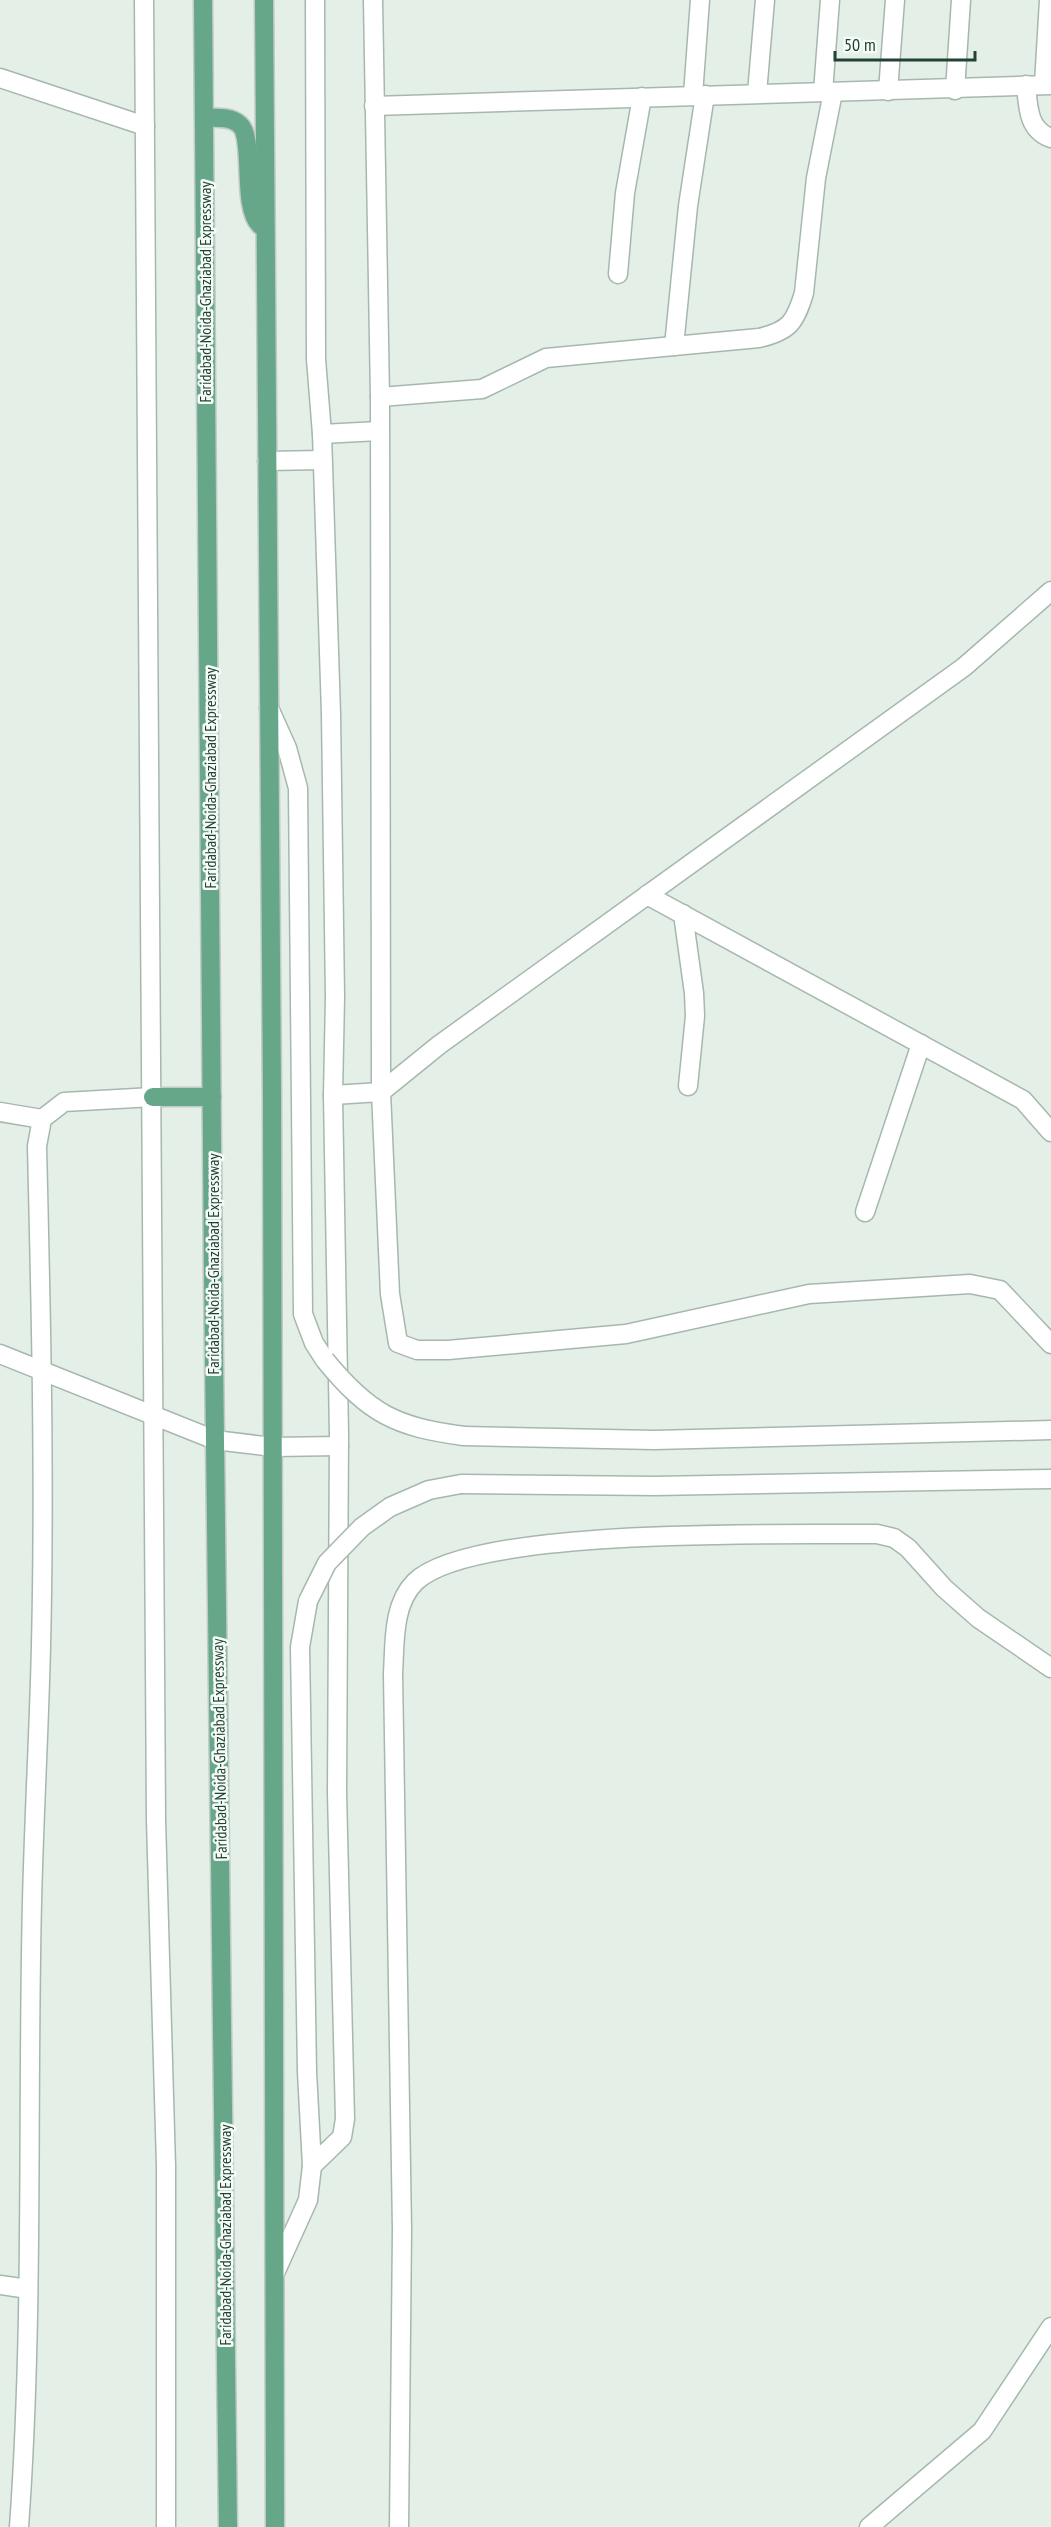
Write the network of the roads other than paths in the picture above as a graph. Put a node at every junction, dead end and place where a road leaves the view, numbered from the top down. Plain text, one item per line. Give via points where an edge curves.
1 (144, 0) edge
2 (203, 0) edge
3 (264, 0) edge
4 (315, 0) edge
5 (373, 0) edge
6 (700, 0) edge
7 (765, 0) edge
8 (830, 0) edge
9 (895, 0) edge
10 (962, 0) edge
11 (1049, 0) edge
12 (0, 78) edge
13 (1040, 85) edge
14 (955, 90) junction
15 (888, 91) junction
16 (828, 92) junction
17 (757, 93) junction
18 (699, 95) junction
19 (642, 97) junction
20 (374, 106) junction
21 (204, 118) junction
22 (145, 126) junction
23 (1051, 138) edge
24 (265, 230) junction
25 (618, 274) dead end
26 (674, 346) junction
27 (380, 397) junction
28 (380, 431) junction
29 (322, 434) junction
30 (322, 460) junction
31 (267, 461) junction
32 (1051, 591) edge
33 (269, 708) junction
34 (647, 895) junction
35 (683, 914) junction
36 (921, 1044) junction
37 (688, 1086) dead end
38 (381, 1092) junction
39 (333, 1095) junction
40 (153, 1097) junction
41 (212, 1097) junction
42 (0, 1112) edge
43 (42, 1119) junction
44 (1051, 1132) edge
45 (866, 1212) dead end
46 (1051, 1344) edge
47 (0, 1354) edge
48 (43, 1370) junction
49 (338, 1376) junction
50 (153, 1415) junction
51 (1051, 1430) edge
52 (215, 1440) junction
53 (339, 1446) junction
54 (273, 1447) junction
55 (1051, 1479) edge
56 (1051, 1668) edge
57 (312, 2166) junction
58 (275, 2274) junction
59 (0, 2285) edge
60 (28, 2289) junction
61 (1051, 2327) edge
62 (19, 2527) edge
63 (166, 2527) edge
64 (228, 2527) edge
65 (275, 2527) edge
66 (399, 2527) edge
67 (869, 2527) edge

1 - 22 street
2 - 21 main road, Faridabad-Noida-Ghaziabad Expressway
3 - 24 main road
4 - 29 street via 316,359
5 - 20 street
6 - 18 street
7 - 17 street
8 - 16 street
9 - 15 street
10 - 14 street
11 - 13 street
12 - 22 street
13 - 14 street
13 - 23 street via 1029,112 1035,128
14 - 15 street
15 - 16 street
16 - 17 street
16 - 26 street via 804,293 791,324 781,333 759,338
17 - 18 street
18 - 19 street
18 - 26 street
19 - 20 street
19 - 25 street via 625,193
20 - 27 street
21 - 24 main road via 229,119 245,132 255,220
21 - 41 main road, Faridabad-Noida-Ghaziabad Expressway
22 - 40 street
24 - 31 main road
26 - 27 street via 546,358 482,389
27 - 28 street
28 - 29 street
28 - 38 street
29 - 30 street
30 - 31 street
30 - 39 street via 331,714
31 - 33 main road
32 - 34 street via 964,668
33 - 49 street, bridge via 287,748 298,788 303,1314 314,1343
33 - 54 main road
34 - 35 street
34 - 38 street
35 - 36 street
35 - 37 street via 694,993
36 - 44 street via 1023,1100
36 - 45 street
38 - 39 street
38 - 46 street via 390,1294 398,1343 417,1350 448,1350 615,1335 809,1294 970,1284 1000,1290
39 - 49 street
40 - 41 main road
40 - 43 street via 64,1102
40 - 50 street
41 - 52 main road, Faridabad-Noida-Ghaziabad Expressway
42 - 43 street
43 - 48 street via 37,1146
47 - 48 street
48 - 50 street
48 - 60 street
49 - 51 street, bridge via 383,1416 420,1430 464,1436 654,1440
49 - 53 street
50 - 52 street
50 - 63 street via 156,1820 166,2166
52 - 54 street
52 - 64 main road, Faridabad-Noida-Ghaziabad Expressway
53 - 54 street
53 - 57 street via 337,1793 345,2119 342,2137
54 - 58 main road
55 - 57 street, bridge via 461,1485 429,1490 390,1507 362,1527 327,1563 308,1601 300,1647
56 - 66 street via 978,1618 908,1548 894,1538 877,1534 666,1536 568,1542 483,1555 429,1571 414,1583 405,1595 396,1624 393,1673 402,2230
57 - 58 street via 308,2200
58 - 65 main road
59 - 60 street
60 - 62 street
61 - 67 street via 982,2431

